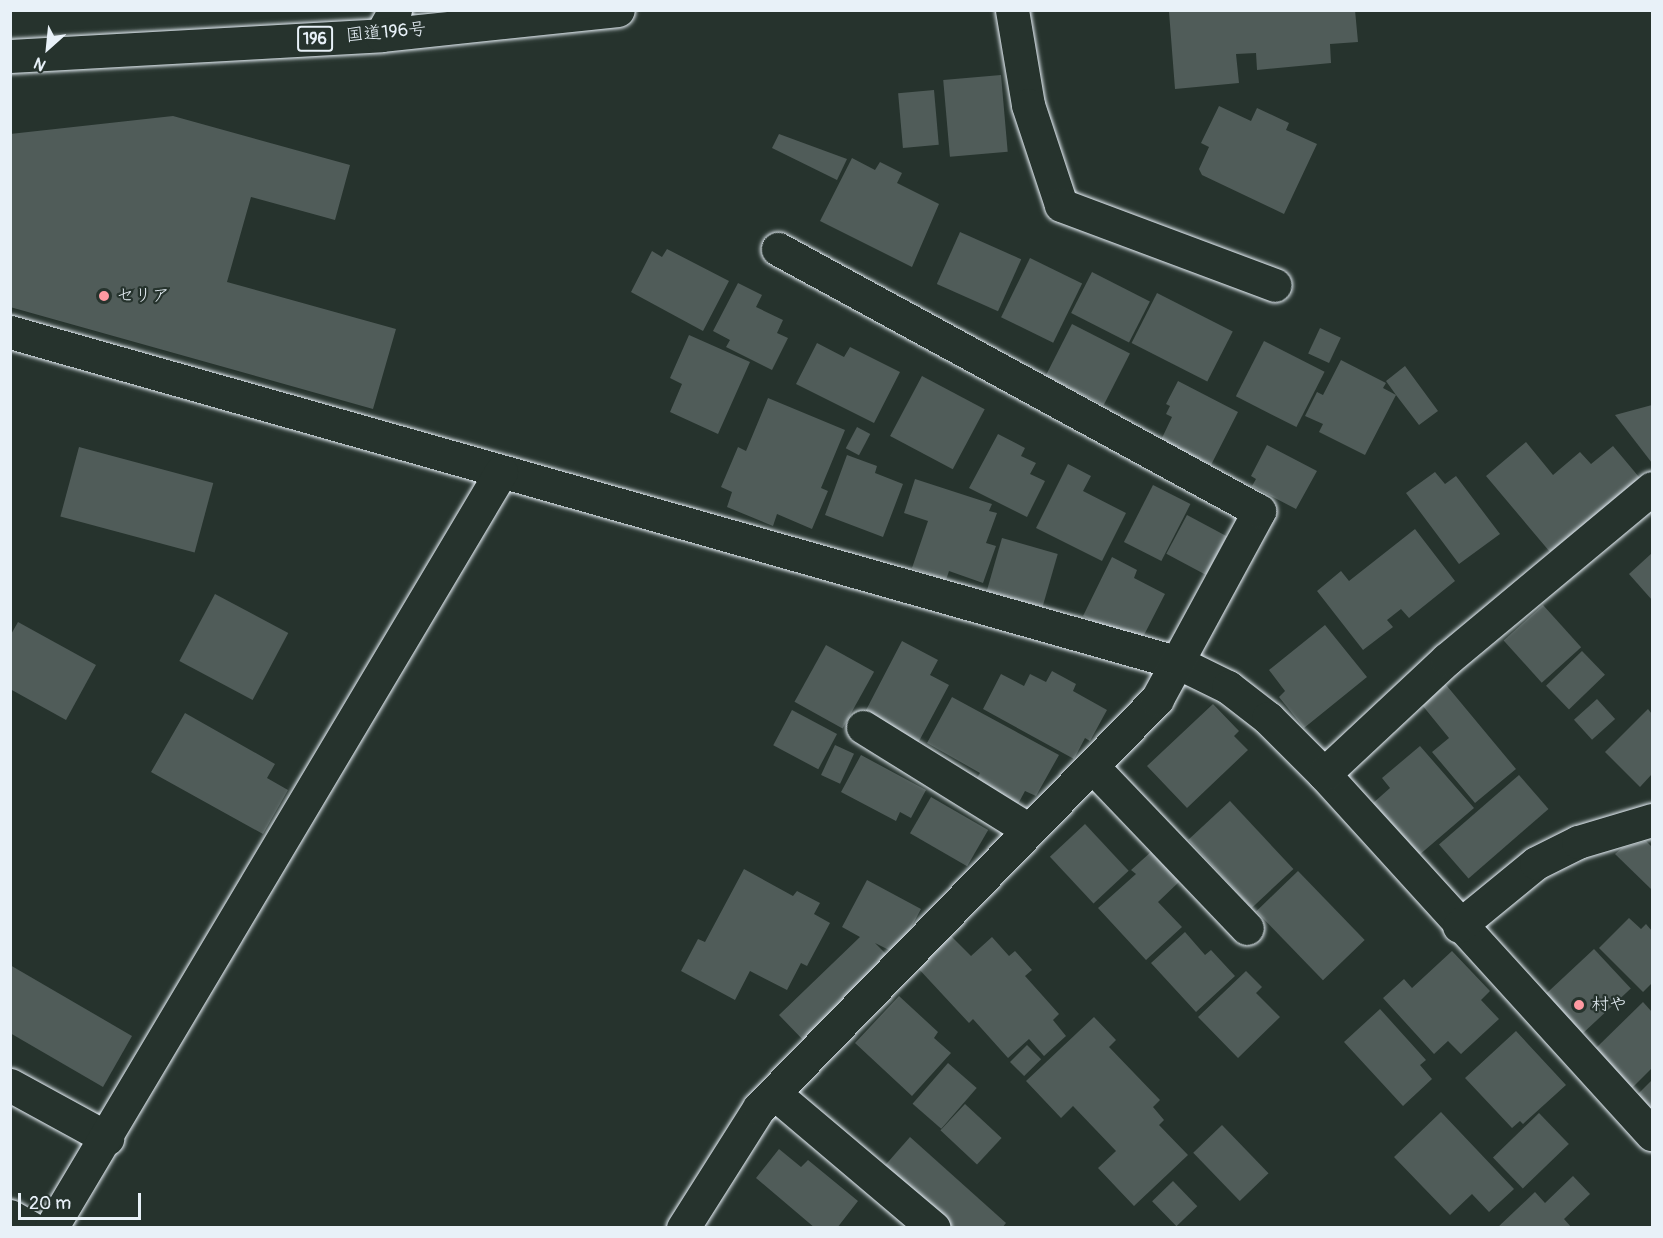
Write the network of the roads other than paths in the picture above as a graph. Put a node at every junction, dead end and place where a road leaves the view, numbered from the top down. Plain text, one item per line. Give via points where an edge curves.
1 (618, 10) edge
2 (1012, 10) edge
3 (388, 23) edge
4 (10, 56) edge
5 (778, 249) dead end
6 (1275, 285) dead end
7 (10, 332) edge
8 (501, 472) junction
9 (1653, 488) edge
10 (1179, 663) junction
11 (864, 727) dead end
12 (1092, 766) junction
13 (1324, 774) junction
14 (1653, 820) edge
15 (1029, 830) junction
16 (1459, 926) junction
17 (1247, 928) dead end
18 (10, 1085) edge
19 (774, 1093) junction
20 (1653, 1134) edge
21 (107, 1138) junction
22 (10, 1216) edge
23 (31, 1227) edge
24 (51, 1227) edge
25 (683, 1227) edge
26 (934, 1227) edge

1 - 3 main road, 国道196号 / 196
2 - 6 main road via 1028,105 1061,205
3 - 4 main road, 国道196号 / 196
5 - 10 main road via 1259,511
7 - 8 main road
8 - 10 main road
8 - 21 main road
9 - 13 main road via 1447,659
10 - 12 main road via 1157,699
10 - 13 main road via 1228,687 1268,718
11 - 15 main road
12 - 15 main road
12 - 17 main road
13 - 16 main road
14 - 16 main road via 1578,842 1536,863
15 - 19 main road
16 - 20 main road
18 - 21 main road
19 - 25 main road via 759,1108
19 - 26 main road
21 - 24 main road
22 - 23 main road

